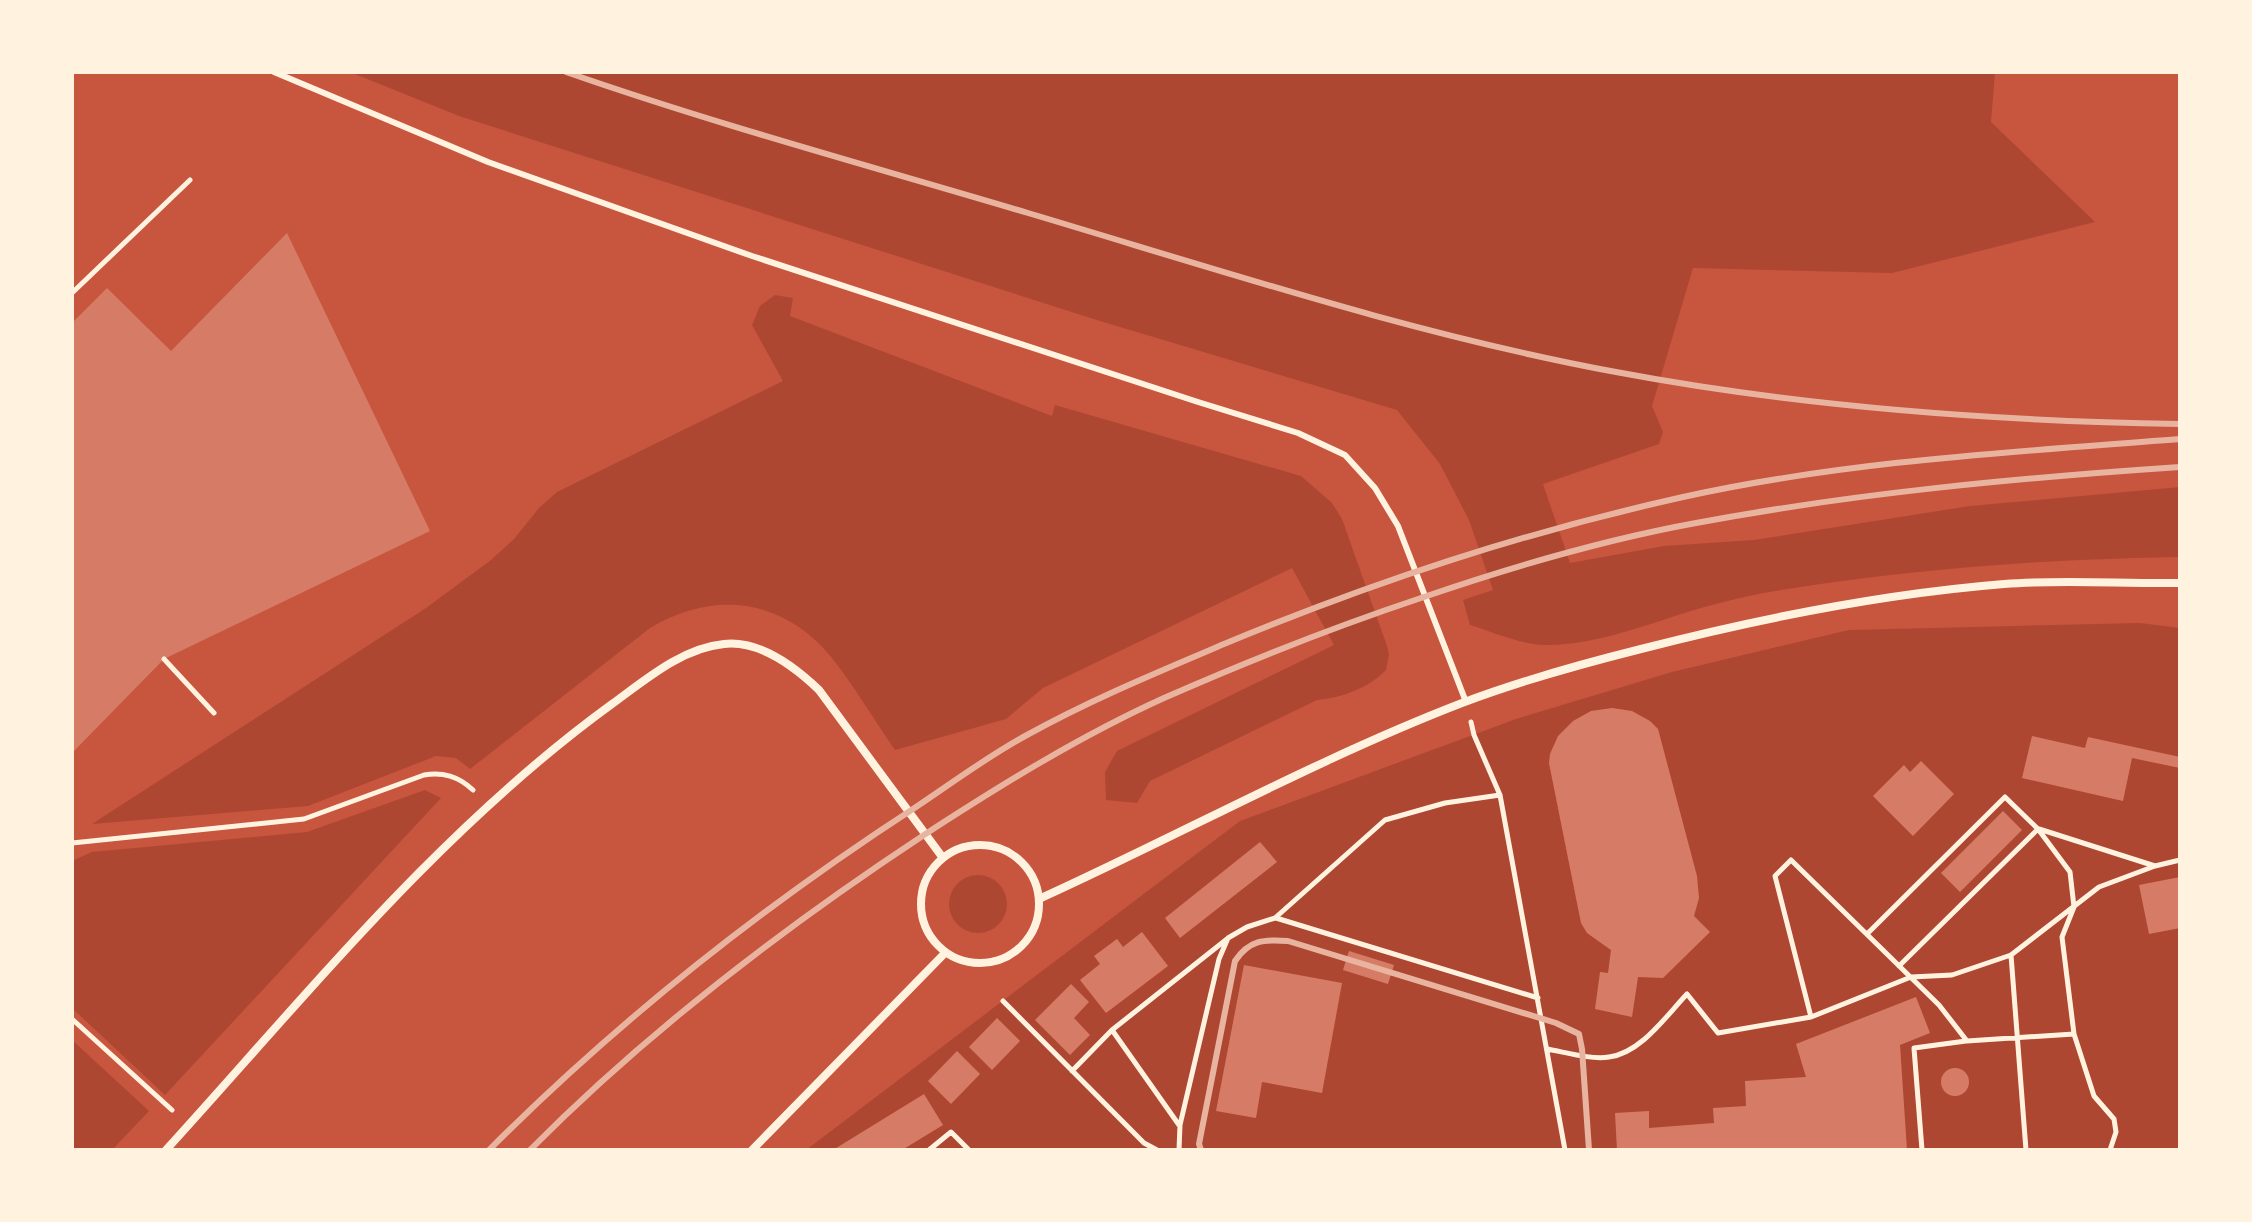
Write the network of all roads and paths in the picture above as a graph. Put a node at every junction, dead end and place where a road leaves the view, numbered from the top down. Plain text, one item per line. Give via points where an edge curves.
1 (274, 72) edge
2 (190, 180) dead end
3 (72, 293) edge
4 (2180, 583) edge
5 (164, 659) dead end
6 (1466, 702) junction
7 (214, 713) dead end
8 (1474, 735) dead end
9 (1500, 795) junction
10 (488, 804) junction
11 (2038, 829) junction
12 (72, 843) edge
13 (943, 858) junction
14 (2180, 860) edge
15 (2155, 866) junction
16 (1039, 899) junction
17 (2074, 907) junction
18 (1275, 918) junction
19 (1867, 934) junction
20 (1228, 938) junction
21 (945, 953) junction
22 (2011, 955) junction
23 (1899, 966) junction
24 (1911, 977) junction
25 (1538, 998) junction
26 (1003, 1001) dead end
27 (1811, 1017) junction
28 (72, 1019) edge
29 (1112, 1030) junction
30 (2074, 1034) junction
31 (2016, 1039) junction
32 (1967, 1041) junction
33 (1547, 1049) junction
34 (1072, 1071) junction
35 (189, 1125) junction
36 (1180, 1125) junction
37 (166, 1150) edge
38 (752, 1150) edge
39 (929, 1150) edge
40 (969, 1150) edge
41 (1157, 1150) edge
42 (1179, 1150) edge
43 (1565, 1150) edge
44 (1922, 1150) edge
45 (2026, 1150) edge
46 (2110, 1150) edge

1 - 6 lane via 516,172 752,256 1298,433 1345,455 1375,488 1398,526
2 - 3 path
4 - 6 street via 2008,584 1825,606 1589,662
5 - 7 path
6 - 16 street via 1385,734
8 - 9 path
9 - 18 path via 1385,820
9 - 25 path
10 - 12 path via 463,780 441,773 304,819
10 - 13 street via 648,678 689,654 725,644 754,647 794,667 819,690
10 - 35 street via 332,964
11 - 15 path
11 - 17 path via 2070,872
11 - 19 path via 2005,797
11 - 23 path
13 - 16 street via 972,846 1003,850 1028,870
13 - 21 street via 930,871 920,906 923,924
14 - 15 path
15 - 17 path via 2099,887
16 - 21 street via 1030,937 1017,951 981,964
17 - 22 path
17 - 30 path via 2062,937
18 - 20 path
18 - 25 path
19 - 23 path
19 - 27 path via 1791,860 1775,876
20 - 29 path
20 - 36 path
21 - 38 street
22 - 24 path via 1952,975
22 - 31 path
23 - 24 path
24 - 27 path
24 - 32 path
25 - 33 path
26 - 34 path
27 - 33 path via 1718,1033 1687,994 1627,1052 1608,1058
28 - 35 path
29 - 34 path
29 - 36 path
30 - 31 path
30 - 46 path via 2094,1096 2114,1119
31 - 32 path
31 - 45 path
32 - 44 path via 1914,1048
33 - 43 path
34 - 41 path
35 - 37 street
36 - 42 path
39 - 40 path via 951,1132

